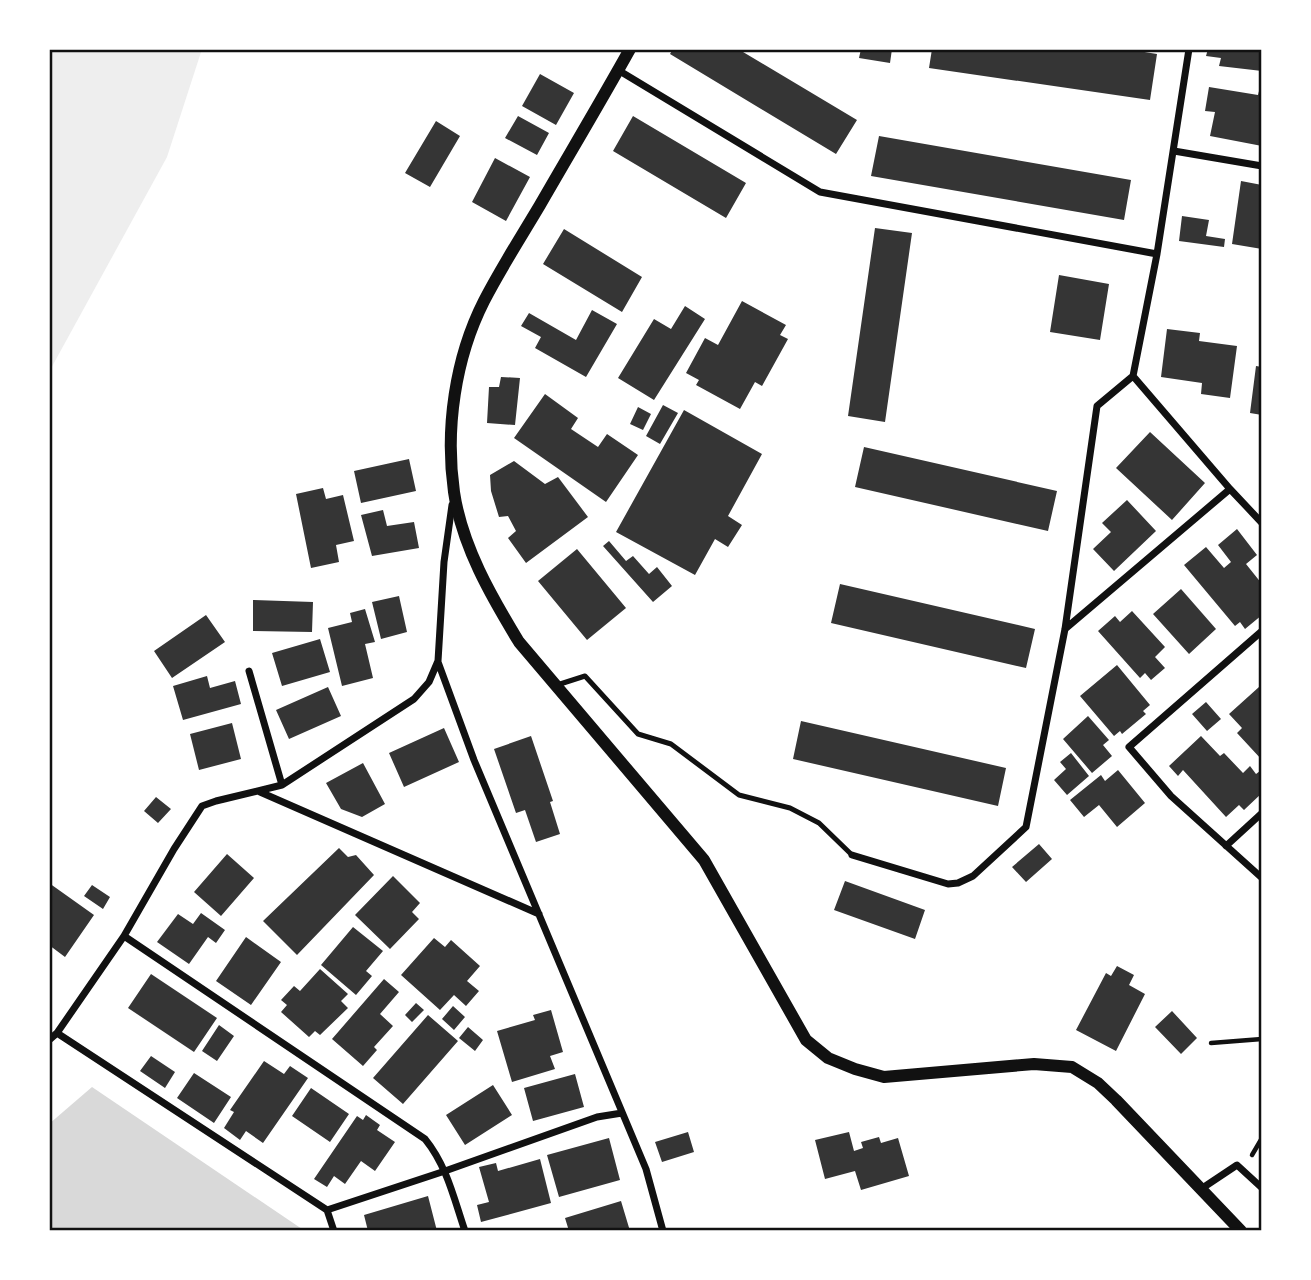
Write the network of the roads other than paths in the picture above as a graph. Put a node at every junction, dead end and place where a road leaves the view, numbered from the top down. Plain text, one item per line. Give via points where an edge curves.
1 (630, 49) edge
2 (1189, 49) edge
3 (618, 70) junction
4 (1174, 151) junction
5 (1262, 166) edge
6 (1157, 254) junction
7 (1133, 376) junction
8 (1230, 489) junction
9 (454, 494) junction
10 (1262, 523) edge
11 (1065, 629) junction
12 (1262, 631) edge
13 (438, 661) junction
14 (249, 671) dead end
15 (557, 685) junction
16 (282, 786) junction
17 (259, 792) junction
18 (1262, 813) edge
19 (1226, 846) junction
20 (852, 855) joint
21 (1262, 878) edge
22 (539, 914) junction
23 (124, 936) junction
24 (57, 1034) junction
25 (49, 1040) edge
26 (622, 1113) junction
27 (445, 1171) junction
28 (1262, 1188) edge
29 (1201, 1189) junction
30 (327, 1210) junction
31 (334, 1231) edge
32 (464, 1231) edge
33 (663, 1231) edge
34 (1241, 1231) edge

1 - 3 street
2 - 4 street
3 - 6 street via 820,192
3 - 9 street via 477,317 455,394
4 - 5 street
4 - 6 street
6 - 7 street
7 - 8 street
7 - 11 street via 1097,406
8 - 10 street
8 - 11 street
9 - 13 street
9 - 15 street via 478,569 495,603 519,642
11 - 20 street via 1026,827 973,876 958,883 948,884
12 - 19 street via 1129,747 1171,796
13 - 16 street via 429,682 414,699
13 - 22 street
14 - 16 street
15 - 20 lane via 585,676 638,734 671,744 739,794 790,808 819,823
15 - 29 street via 704,860 791,1017 806,1040 828,1058 884,1077 1034,1064 1072,1067 1116,1100
16 - 17 street
17 - 22 street
17 - 23 street via 202,806
18 - 19 street
19 - 21 street
22 - 26 street
23 - 24 street
23 - 27 street via 425,1139
24 - 25 street
24 - 30 street
26 - 27 street via 597,1117
26 - 33 street via 646,1169
27 - 30 street
27 - 32 street
28 - 29 street via 1237,1165
29 - 34 street
30 - 31 street

